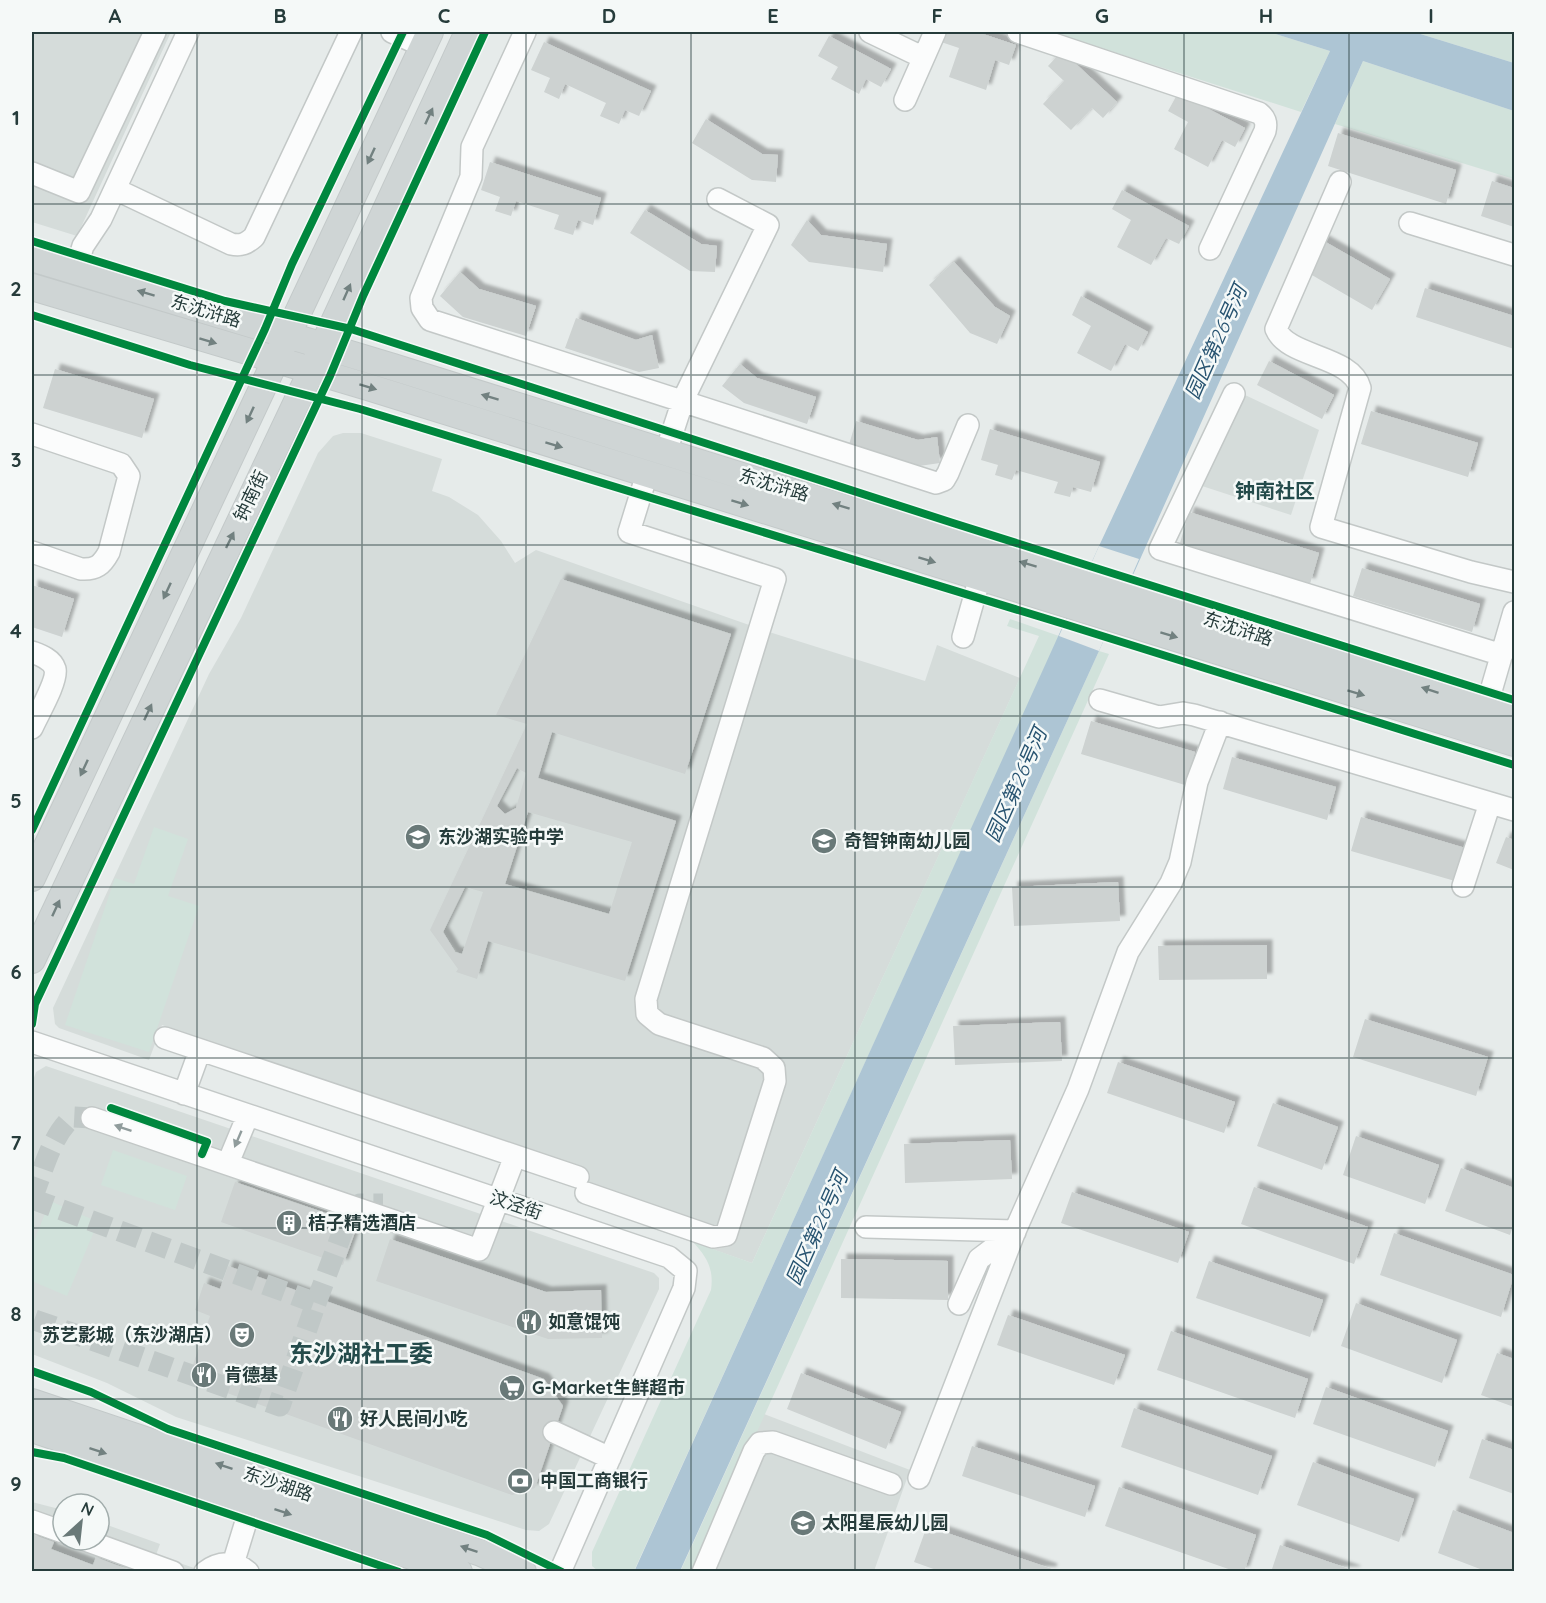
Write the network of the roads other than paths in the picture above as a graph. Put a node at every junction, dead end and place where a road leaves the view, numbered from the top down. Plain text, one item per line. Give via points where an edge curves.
1 (155, 32) edge
2 (188, 32) edge
3 (351, 32) edge
4 (392, 32) edge
5 (468, 32) edge
6 (525, 32) edge
7 (870, 32) edge
8 (935, 32) edge
9 (1018, 32) edge
10 (427, 39) edge
11 (922, 57) junction
12 (905, 100) dead end
13 (32, 173) edge
14 (1340, 182) dead end
15 (115, 189) junction
16 (718, 199) dead end
17 (1410, 223) dead end
18 (1210, 249) dead end
19 (1515, 255) edge
20 (32, 258) edge
21 (81, 274) junction
22 (32, 287) edge
23 (287, 335) junction
24 (323, 346) junction
25 (274, 362) junction
26 (311, 372) junction
27 (1234, 394) dead end
28 (683, 400) junction
29 (968, 425) dead end
30 (32, 434) edge
31 (666, 452) junction
32 (647, 474) junction
33 (32, 552) edge
34 (980, 577) junction
35 (1515, 582) edge
36 (1515, 612) edge
37 (963, 637) dead end
38 (1507, 650) edge
39 (32, 652) edge
40 (1101, 700) dead end
41 (1485, 708) junction
42 (1515, 717) edge
43 (1220, 722) junction
44 (32, 728) edge
45 (1515, 743) edge
46 (1490, 803) junction
47 (1515, 810) edge
48 (32, 878) edge
49 (1462, 886) dead end
50 (32, 960) edge
51 (165, 1038) dead end
52 (32, 1042) edge
53 (200, 1050) junction
54 (184, 1094) junction
55 (248, 1115) junction
56 (92, 1118) tunnel mouth
57 (515, 1156) junction
58 (228, 1163) junction
59 (500, 1200) junction
60 (383, 1204) tunnel mouth
61 (866, 1227) dead end
62 (1015, 1232) junction
63 (484, 1244) junction
64 (959, 1304) dead end
65 (32, 1402) edge
66 (32, 1429) edge
67 (554, 1432) dead end
68 (610, 1458) junction
69 (919, 1478) dead end
70 (891, 1484) dead end
71 (252, 1502) junction
72 (32, 1521) edge
73 (51, 1528) edge
74 (111, 1549) edge
75 (240, 1568) edge
76 (173, 1572) edge
77 (205, 1572) edge
78 (459, 1572) edge
79 (523, 1572) edge
80 (560, 1572) edge
81 (703, 1572) edge

1 - 13 street via 79,192
2 - 15 street
3 - 15 street via 248,243 231,244
4 - 10 street
24 -> 5 main road, 钟南街
6 - 28 street via 472,147 471,177 421,298 422,308 430,320 440,325
7 - 11 street
8 - 11 street
9 - 18 street via 1264,117 1265,131
10 -> 23 main road, 钟南街
11 - 12 street
14 - 35 street via 1276,329 1284,340 1352,373 1360,388 1321,527
15 - 21 street
16 - 28 street via 768,225
17 - 19 street
20 - 21 main road, 东沈浒路
23 -> 21 main road, 东沈浒路
22 -> 25 main road, 东沈浒路
23 - 24 main road, 东沈浒路
23 - 25 main road, 钟南街
24 - 26 main road, 钟南街
31 -> 24 main road, 东沈浒路
25 - 26 main road, 东沈浒路
25 -> 48 main road, 钟南街
26 -> 32 main road, 东沈浒路
50 -> 26 main road, 钟南街
27 - 38 street via 1160,549
28 - 29 street via 936,483 948,473
28 - 31 street
30 - 33 street via 122,464 129,483 103,563 89,570 81,569
41 -> 31 main road, 东沈浒路
32 -> 34 main road, 东沈浒路
32 - 57 street via 630,532 775,579 646,999 647,1014 659,1024 763,1058 774,1068 775,1081 726,1235 713,1237
34 - 37 street
34 -> 45 main road, 东沈浒路
36 - 38 street
38 - 41 street
39 - 44 street via 55,668 54,680
40 - 43 street via 1159,717 1183,713
41 - 42 main road, 东沈浒路
43 - 46 street
43 - 62 street via 1194,790 1180,862 1128,952 1078,1089
46 - 47 street
46 - 49 street
51 - 53 street
52 - 54 street, 汶泾街
53 - 54 street
53 - 57 street
54 - 55 street, 汶泾街
55 -> 58 street
55 - 59 street, 汶泾街
58 -> 56 street
57 - 59 street
58 - 63 street
59 - 63 street
59 - 68 street, 汶泾街 via 669,1257 686,1271 684,1288
60 - 63 street
61 - 62 street
62 - 64 street via 979,1259
62 - 69 street
79 -> 65 main road, 东沙湖路 via 481,1553
66 -> 71 main road, 东沙湖路
67 - 68 street
68 - 80 street, 汶泾街
70 - 81 street via 772,1442 760,1443
71 - 75 street
71 -> 78 main road, 东沙湖路
72 - 73 street
74 - 76 street
75 - 77 street via 221,1563

